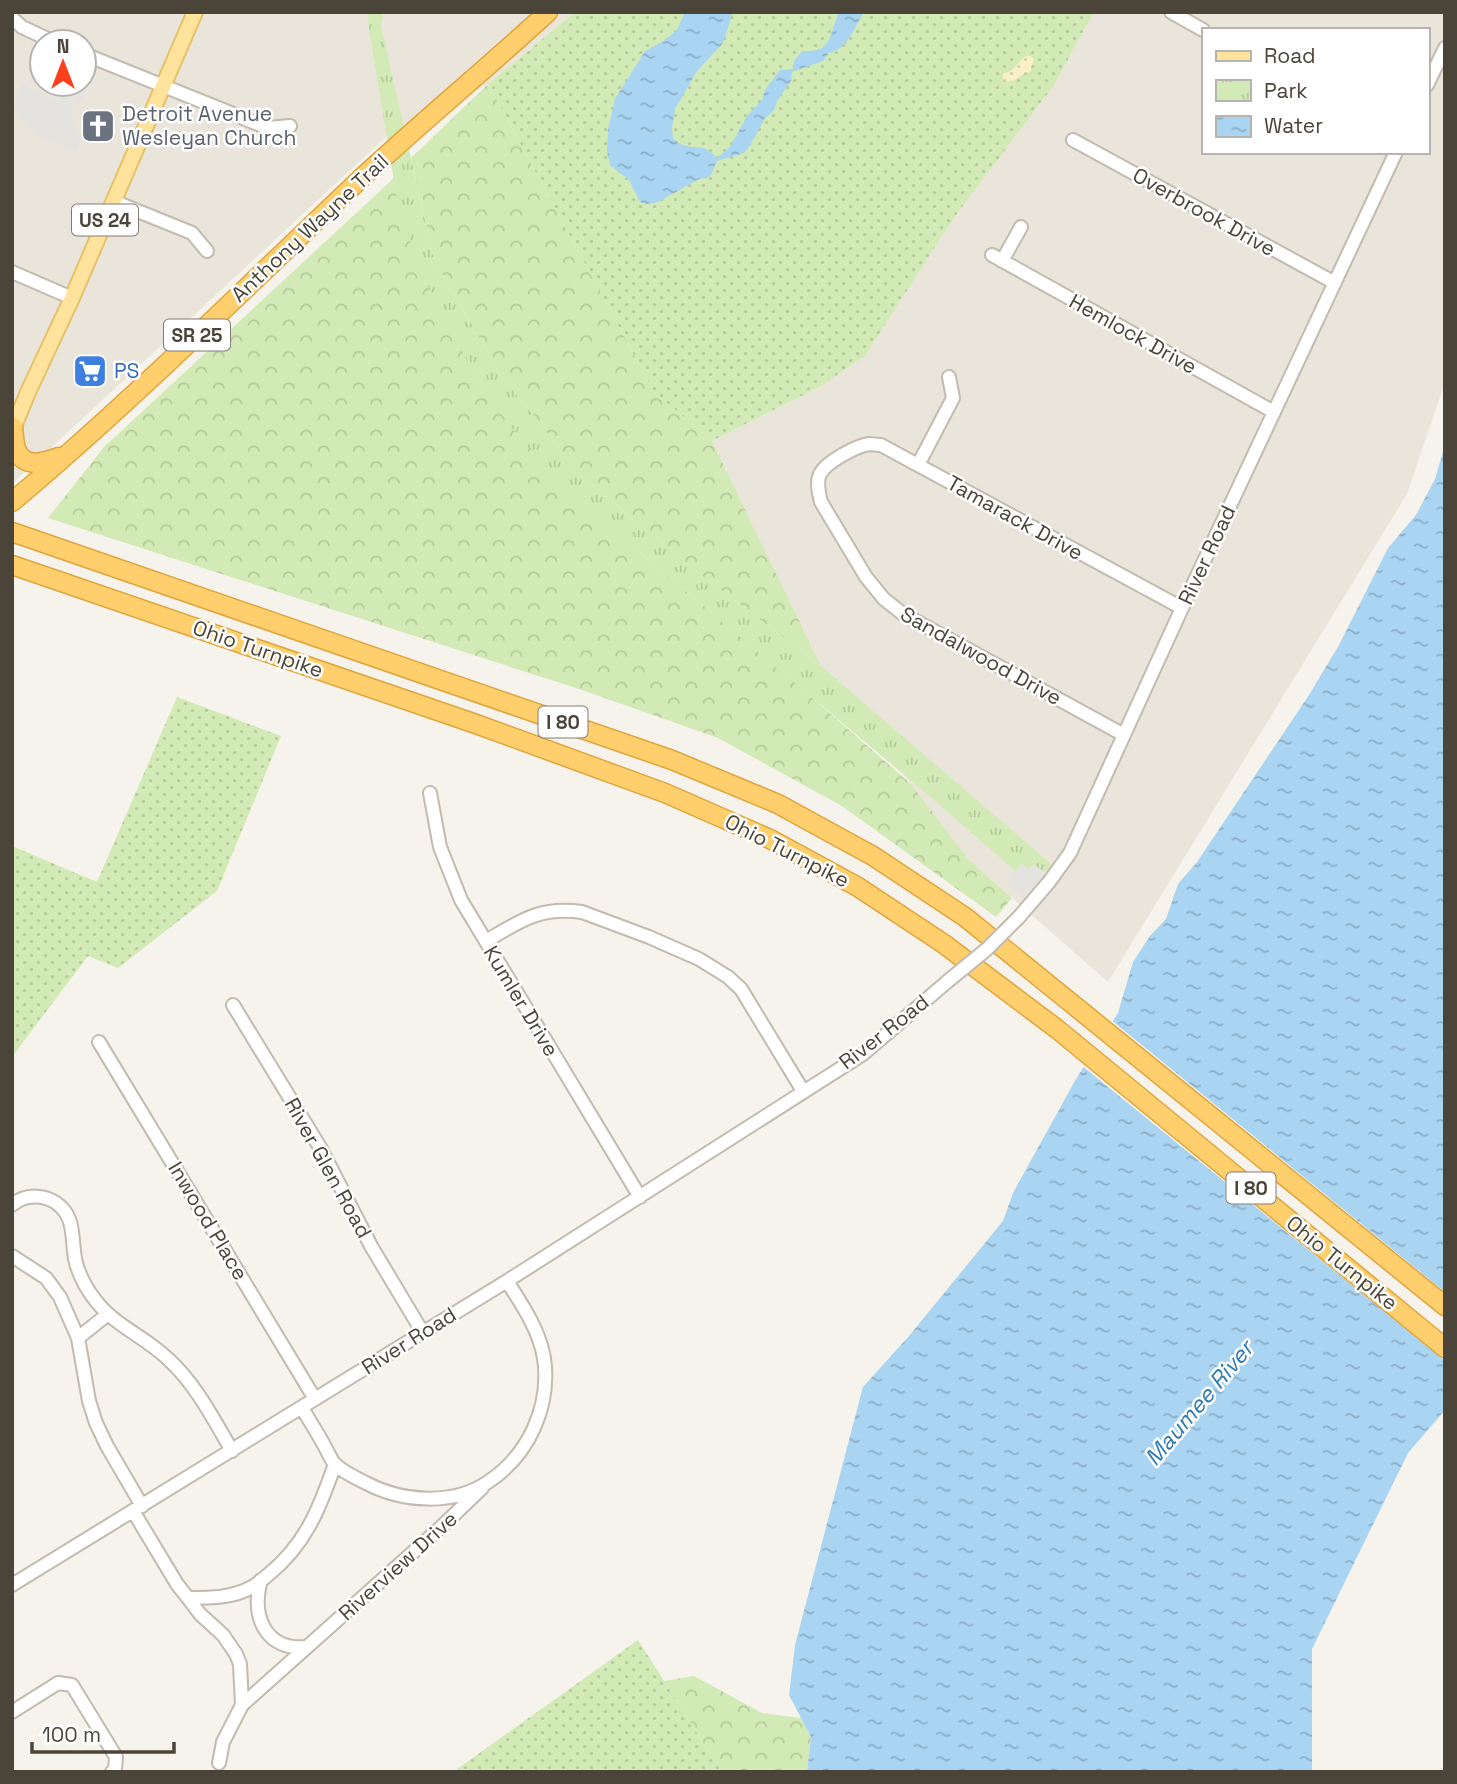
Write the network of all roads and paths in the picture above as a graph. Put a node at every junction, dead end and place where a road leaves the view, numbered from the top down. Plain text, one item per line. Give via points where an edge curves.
1 (195, 12) edge
2 (548, 12) edge
3 (1171, 12) edge
4 (12, 18) edge
5 (1202, 29) edge
6 (28, 30) edge
7 (1445, 48) edge
8 (98, 60) edge
9 (1429, 81) edge
10 (163, 87) junction
11 (290, 126) dead end
12 (1073, 140) dead end
13 (1395, 154) edge
14 (113, 201) junction
15 (1020, 227) dead end
16 (207, 251) dead end
17 (12, 272) edge
18 (1335, 283) junction
19 (72, 298) junction
20 (949, 377) dead end
21 (1274, 412) junction
22 (13, 429) edge
23 (846, 454) joint
24 (65, 455) junction
25 (918, 465) junction
26 (13, 501) edge
27 (12, 533) edge
28 (12, 565) edge
29 (1182, 608) junction
30 (1124, 735) junction
31 (430, 793) dead end
32 (486, 941) junction
33 (233, 1004) dead end
34 (99, 1042) dead end
35 (803, 1091) junction
36 (640, 1197) junction
37 (15, 1203) edge
38 (12, 1256) edge
39 (507, 1281) junction
40 (1445, 1306) edge
41 (108, 1314) junction
42 (423, 1333) junction
43 (78, 1338) junction
44 (1445, 1348) edge
45 (315, 1399) junction
46 (302, 1408) junction
47 (232, 1451) junction
48 (335, 1464) junction
49 (487, 1483) junction
50 (137, 1508) junction
51 (261, 1580) junction
52 (12, 1585) edge
53 (188, 1598) junction
54 (307, 1647) junction
55 (242, 1705) junction
56 (12, 1712) edge
57 (219, 1763) dead end
58 (111, 1772) edge

1 - 10 main road, US 24
2 - 24 highway, Anthony Wayne Trail / SR 25
3 - 5 street
4 - 6 street
7 - 9 street
8 - 10 street
10 - 11 street via 268,128
10 - 14 main road, US 24
12 - 18 street, Overbrook Drive
13 - 18 street, River Road
14 - 16 street via 192,233
14 - 19 main road, US 24
15 - 21 street, Hemlock Drive via 997,258
17 - 19 street
18 - 21 street, River Road
19 - 22 main road, US 24
20 - 25 street via 953,398
21 - 29 street, River Road
22 - 24 highway via 17,451 25,461 39,464
23 - 25 street, Tamarack Drive via 858,447 881,445
23 - 30 street, Sandalwood Drive via 820,475 821,502 884,599 903,614
24 - 26 highway, Anthony Wayne Trail / SR 25
25 - 29 street, Tamarack Drive
27 - 40 highway, Ohio Turnpike / I 80 via 672,760 778,804 873,856 965,917
28 - 44 highway, Ohio Turnpike / I 80 via 665,793 769,839 858,887 944,944 1057,1029
29 - 30 street, River Road
30 - 35 street, River Road, bridge via 1070,853 1019,917 863,1054
31 - 32 street, Kumler Drive via 440,847 461,900
32 - 35 street via 530,916 571,911 699,959 741,989
32 - 36 street, Kumler Drive
33 - 42 street, River Glen Road via 321,1149
34 - 45 street, Inwood Place
35 - 36 street, River Road
36 - 39 street, River Road
37 - 41 street via 43,1197 65,1211 81,1276
38 - 43 street via 37,1270 54,1287
39 - 42 street, River Road
39 - 49 street, Riverview Drive via 540,1342 544,1395 532,1434
41 - 43 street
41 - 47 street via 182,1373
42 - 45 street, River Road
43 - 50 street via 96,1423
45 - 46 street, River Road
46 - 47 street, River Road
46 - 48 street
47 - 50 street, River Road
48 - 49 street via 375,1488 407,1498 450,1496
48 - 51 street via 306,1533
49 - 54 street, Riverview Drive
50 - 52 street, River Road
50 - 53 street
51 - 53 street via 224,1596
51 - 54 street via 258,1613 266,1631 281,1644
53 - 55 street via 231,1644 240,1664
54 - 55 street, Riverview Drive
55 - 57 street, Riverview Drive via 223,1742
56 - 58 street via 58,1683 72,1685 116,1757

